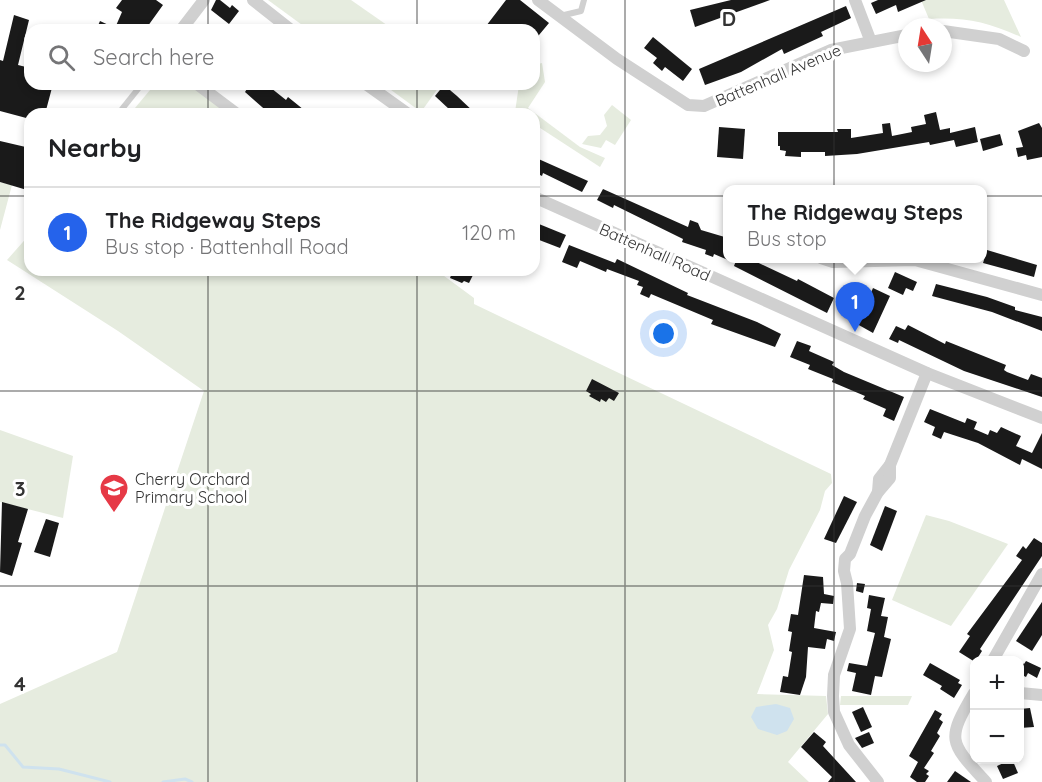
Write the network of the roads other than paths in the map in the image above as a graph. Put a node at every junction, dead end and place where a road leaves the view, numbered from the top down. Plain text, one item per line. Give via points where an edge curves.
1 (204, 0) edge
2 (253, 0) edge
3 (538, 0) edge
4 (584, 0) edge
5 (855, 0) edge
6 (560, 16) junction
7 (186, 24) edge
8 (283, 24) edge
9 (952, 32) edge
10 (898, 37) edge
11 (871, 42) junction
12 (1024, 51) dead end
13 (136, 90) edge
14 (205, 90) edge
15 (374, 90) edge
16 (123, 108) edge
17 (229, 108) edge
18 (400, 108) edge
19 (540, 200) edge
20 (926, 263) edge
21 (1042, 295) edge
22 (927, 374) junction
23 (1042, 418) edge
24 (1042, 574) edge
25 (995, 656) edge
26 (1024, 693) edge
27 (1042, 695) edge
28 (970, 701) edge
29 (878, 782) edge
30 (986, 782) edge

1 - 7 street
2 - 8 street
3 - 6 street, Battenhall Avenue
4 - 6 lane via 581,11
5 - 11 street
6 - 11 street, Battenhall Avenue via 688,105 704,106 831,50
9 - 12 street via 999,39
10 - 11 street, Battenhall Avenue
13 - 16 lane
14 - 17 street
15 - 18 street
19 - 22 street, Battenhall Road
20 - 21 street
22 - 23 street, Battenhall Road
22 - 29 street via 890,465 890,478 864,516 850,554 850,628 834,675 834,712 849,745
24 - 25 street
26 - 27 street
28 - 30 street via 956,724 956,744 960,754

